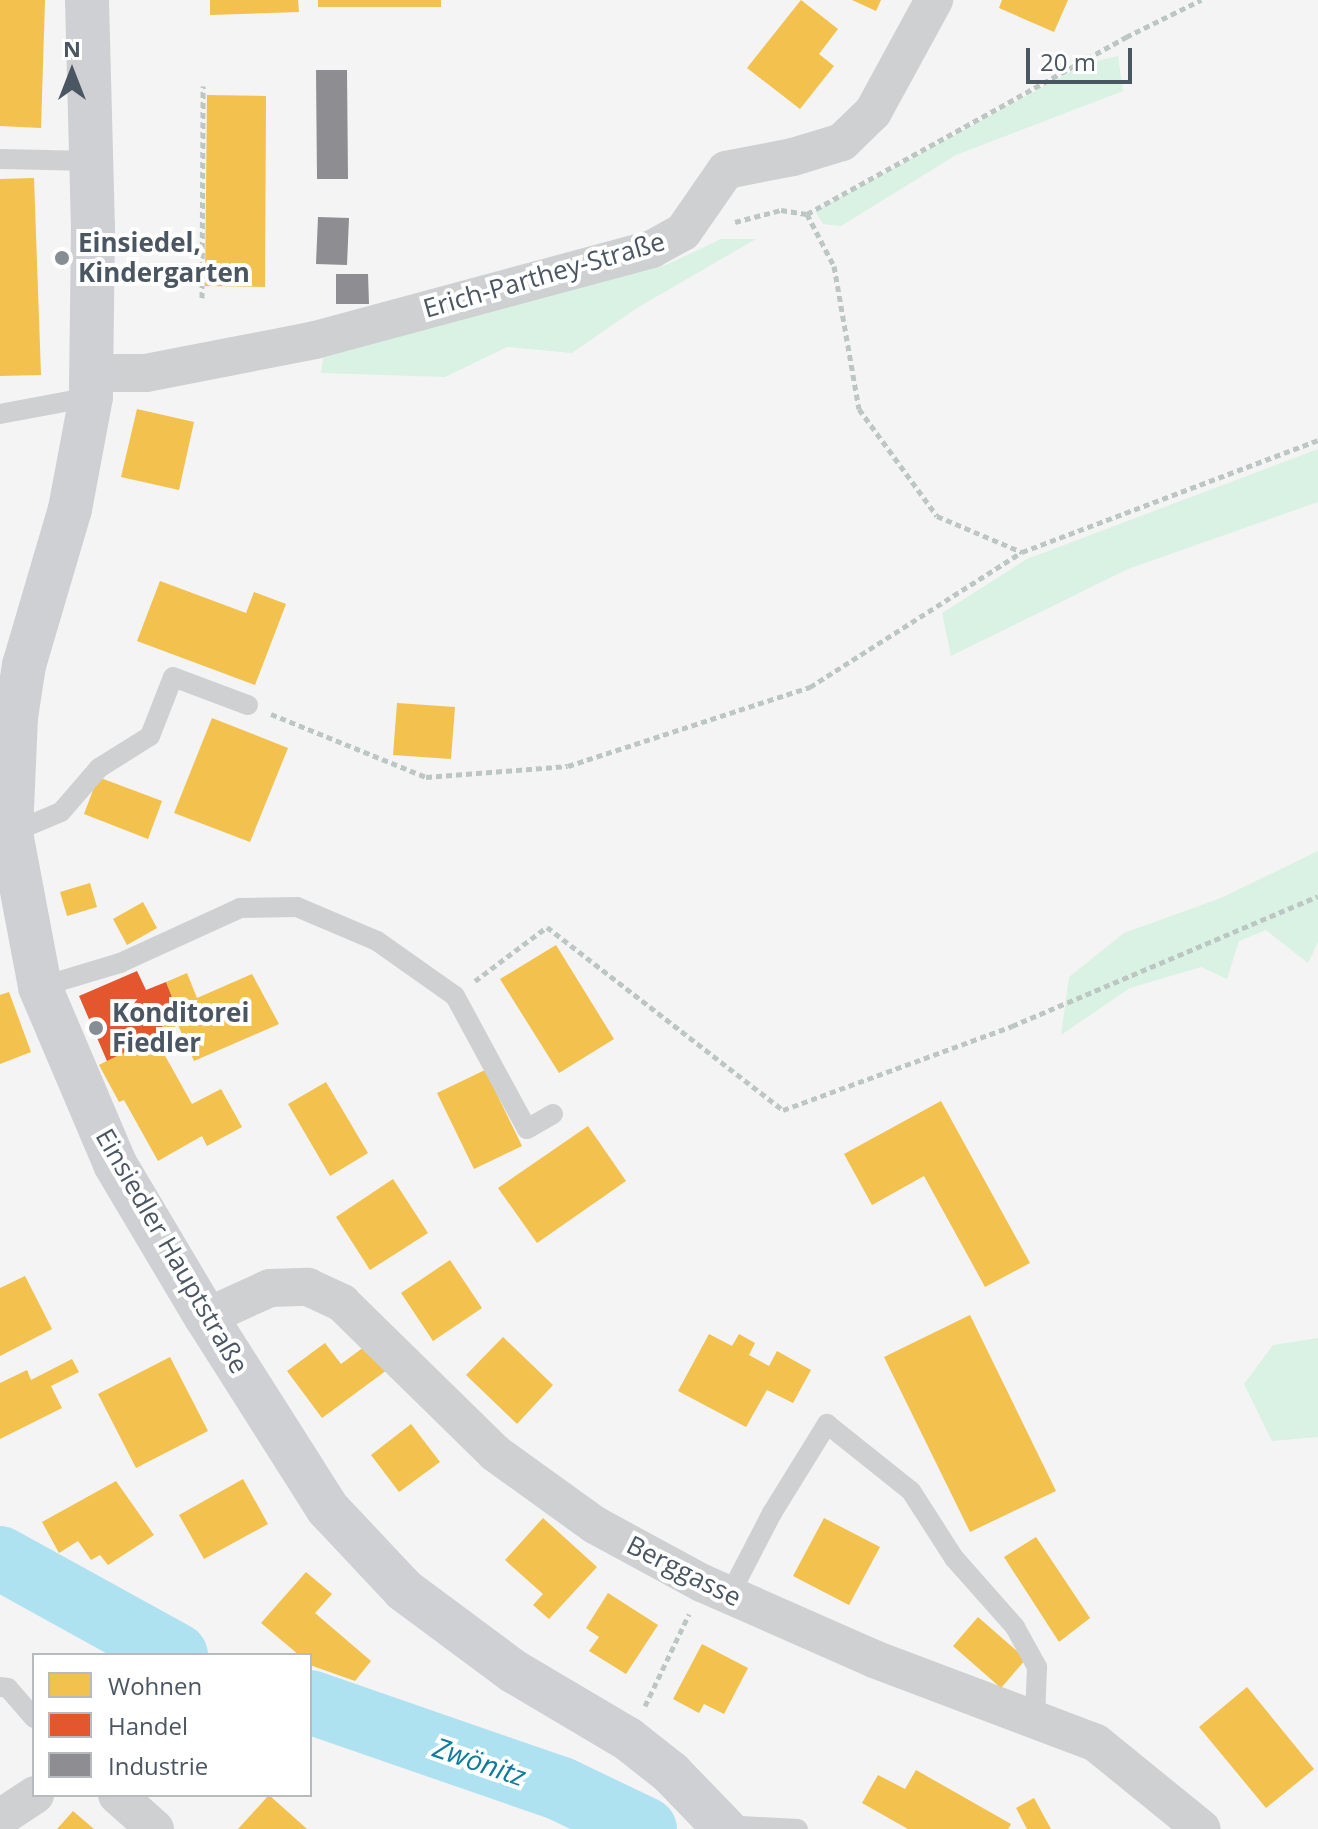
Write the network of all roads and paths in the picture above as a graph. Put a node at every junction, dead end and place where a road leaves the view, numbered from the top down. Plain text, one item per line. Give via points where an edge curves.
1 (87, 0) edge
2 (934, 0) edge
3 (1201, 0) edge
4 (203, 86) dead end
5 (0, 159) edge
6 (91, 161) junction
7 (807, 214) junction
8 (683, 232) junction
9 (202, 298) dead end
10 (92, 385) junction
11 (0, 414) edge
12 (1318, 440) edge
13 (1022, 552) junction
14 (248, 705) joint
15 (11, 833) junction
16 (1318, 896) edge
17 (40, 987) junction
18 (455, 996) junction
19 (553, 1114) dead end
20 (206, 1317) junction
21 (729, 1596) junction
22 (678, 1640) dead end
23 (0, 1687) edge
24 (32, 1716) edge
25 (1035, 1720) junction
26 (628, 1739) junction
27 (32, 1797) edge
28 (119, 1797) edge
29 (0, 1818) edge
30 (724, 1827) edge
31 (155, 1829) edge
32 (798, 1829) edge
33 (1202, 1829) edge

1 - 6 main road, Einsiedler Hauptstraße
2 - 8 street, Erich-Parthey-Straße via 873,112 842,142 726,170
3 - 7 path
4 - 9 path
5 - 6 lane
6 - 10 main road, Einsiedler Hauptstraße
7 - 8 path via 781,210
7 - 13 path via 834,266 859,409 937,516
8 - 10 street, Erich-Parthey-Straße via 652,249 315,340
10 - 11 lane
10 - 15 main road, Einsiedler Hauptstraße via 70,509 24,665
12 - 13 path
13 - 14 path via 810,687 568,766 426,777
14 - 15 lane via 173,677 150,736 99,768 61,812
15 - 17 main road, Einsiedler Hauptstraße
16 - 18 path via 1012,1026 783,1110 547,927
17 - 18 lane via 120,963 240,908 297,907 377,941
17 - 20 main road, Einsiedler Hauptstraße via 115,1164
18 - 19 lane via 527,1129
20 - 21 street, Berggasse via 270,1288 308,1287 342,1303 495,1453 595,1525
20 - 26 main road, Einsiedler Hauptstraße via 328,1509 404,1590 513,1671
21 - 25 street, Berggasse
21 - 25 lane via 827,1424 911,1491 954,1558 1015,1627 1037,1667
22 - 26 path
23 - 24 lane via 8,1688
25 - 33 street, Berggasse via 1096,1743
26 - 30 main road, Einsiedler Hauptstraße
27 - 29 street
28 - 31 street
30 - 32 lane

